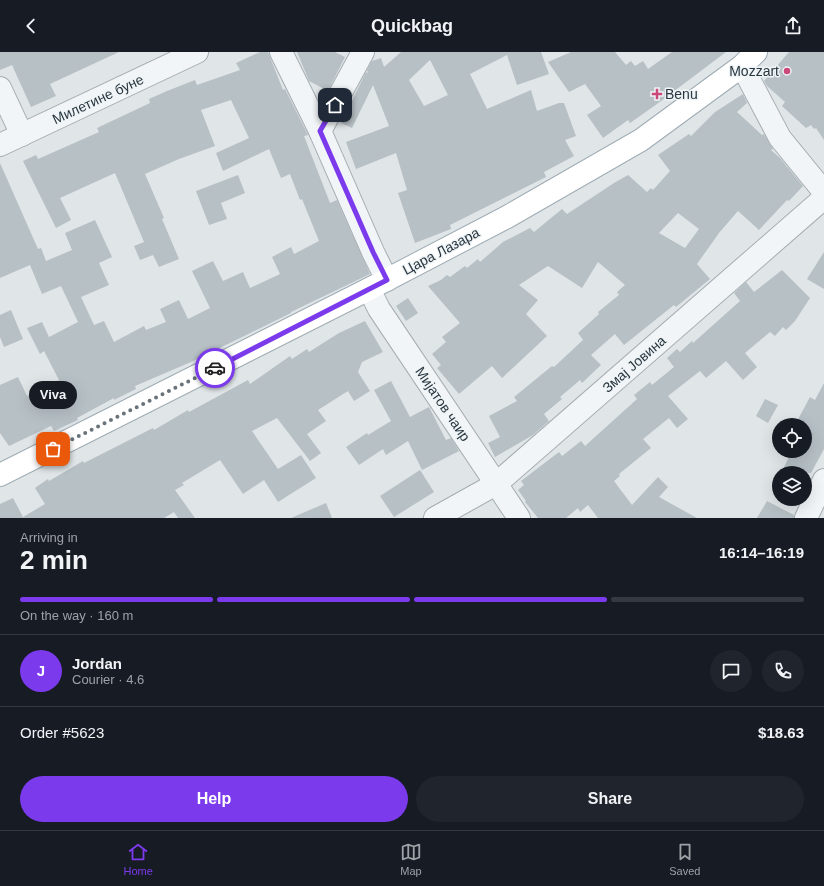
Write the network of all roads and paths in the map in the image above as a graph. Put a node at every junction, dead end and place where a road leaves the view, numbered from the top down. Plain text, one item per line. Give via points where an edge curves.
1 (197, 52) edge
2 (281, 52) edge
3 (364, 52) edge
4 (749, 59) edge
5 (0, 88) edge
6 (320, 131) junction
7 (22, 135) junction
8 (0, 145) edge
9 (824, 192) edge
10 (824, 198) edge
11 (378, 285) junction
12 (0, 475) edge
13 (824, 480) edge
14 (496, 484) junction
15 (434, 518) edge
16 (519, 518) edge
17 (806, 518) edge

1 - 7 street, Милетине буне
2 - 6 street, Мијатов чаир
3 - 6 street
4 - 9 street via 780,138
4 - 11 main road, Цара Лазара via 641,140 507,217
5 - 7 street
6 - 11 street, Мијатов чаир via 373,252
7 - 8 street, Милетине буне
10 - 14 street, Змај Јовина
11 - 12 main road, Цара Лазара
11 - 14 street, Мијатов чаир via 379,309
13 - 17 street
14 - 15 street, Змај Јовина
14 - 16 street, Мијатов чаир

